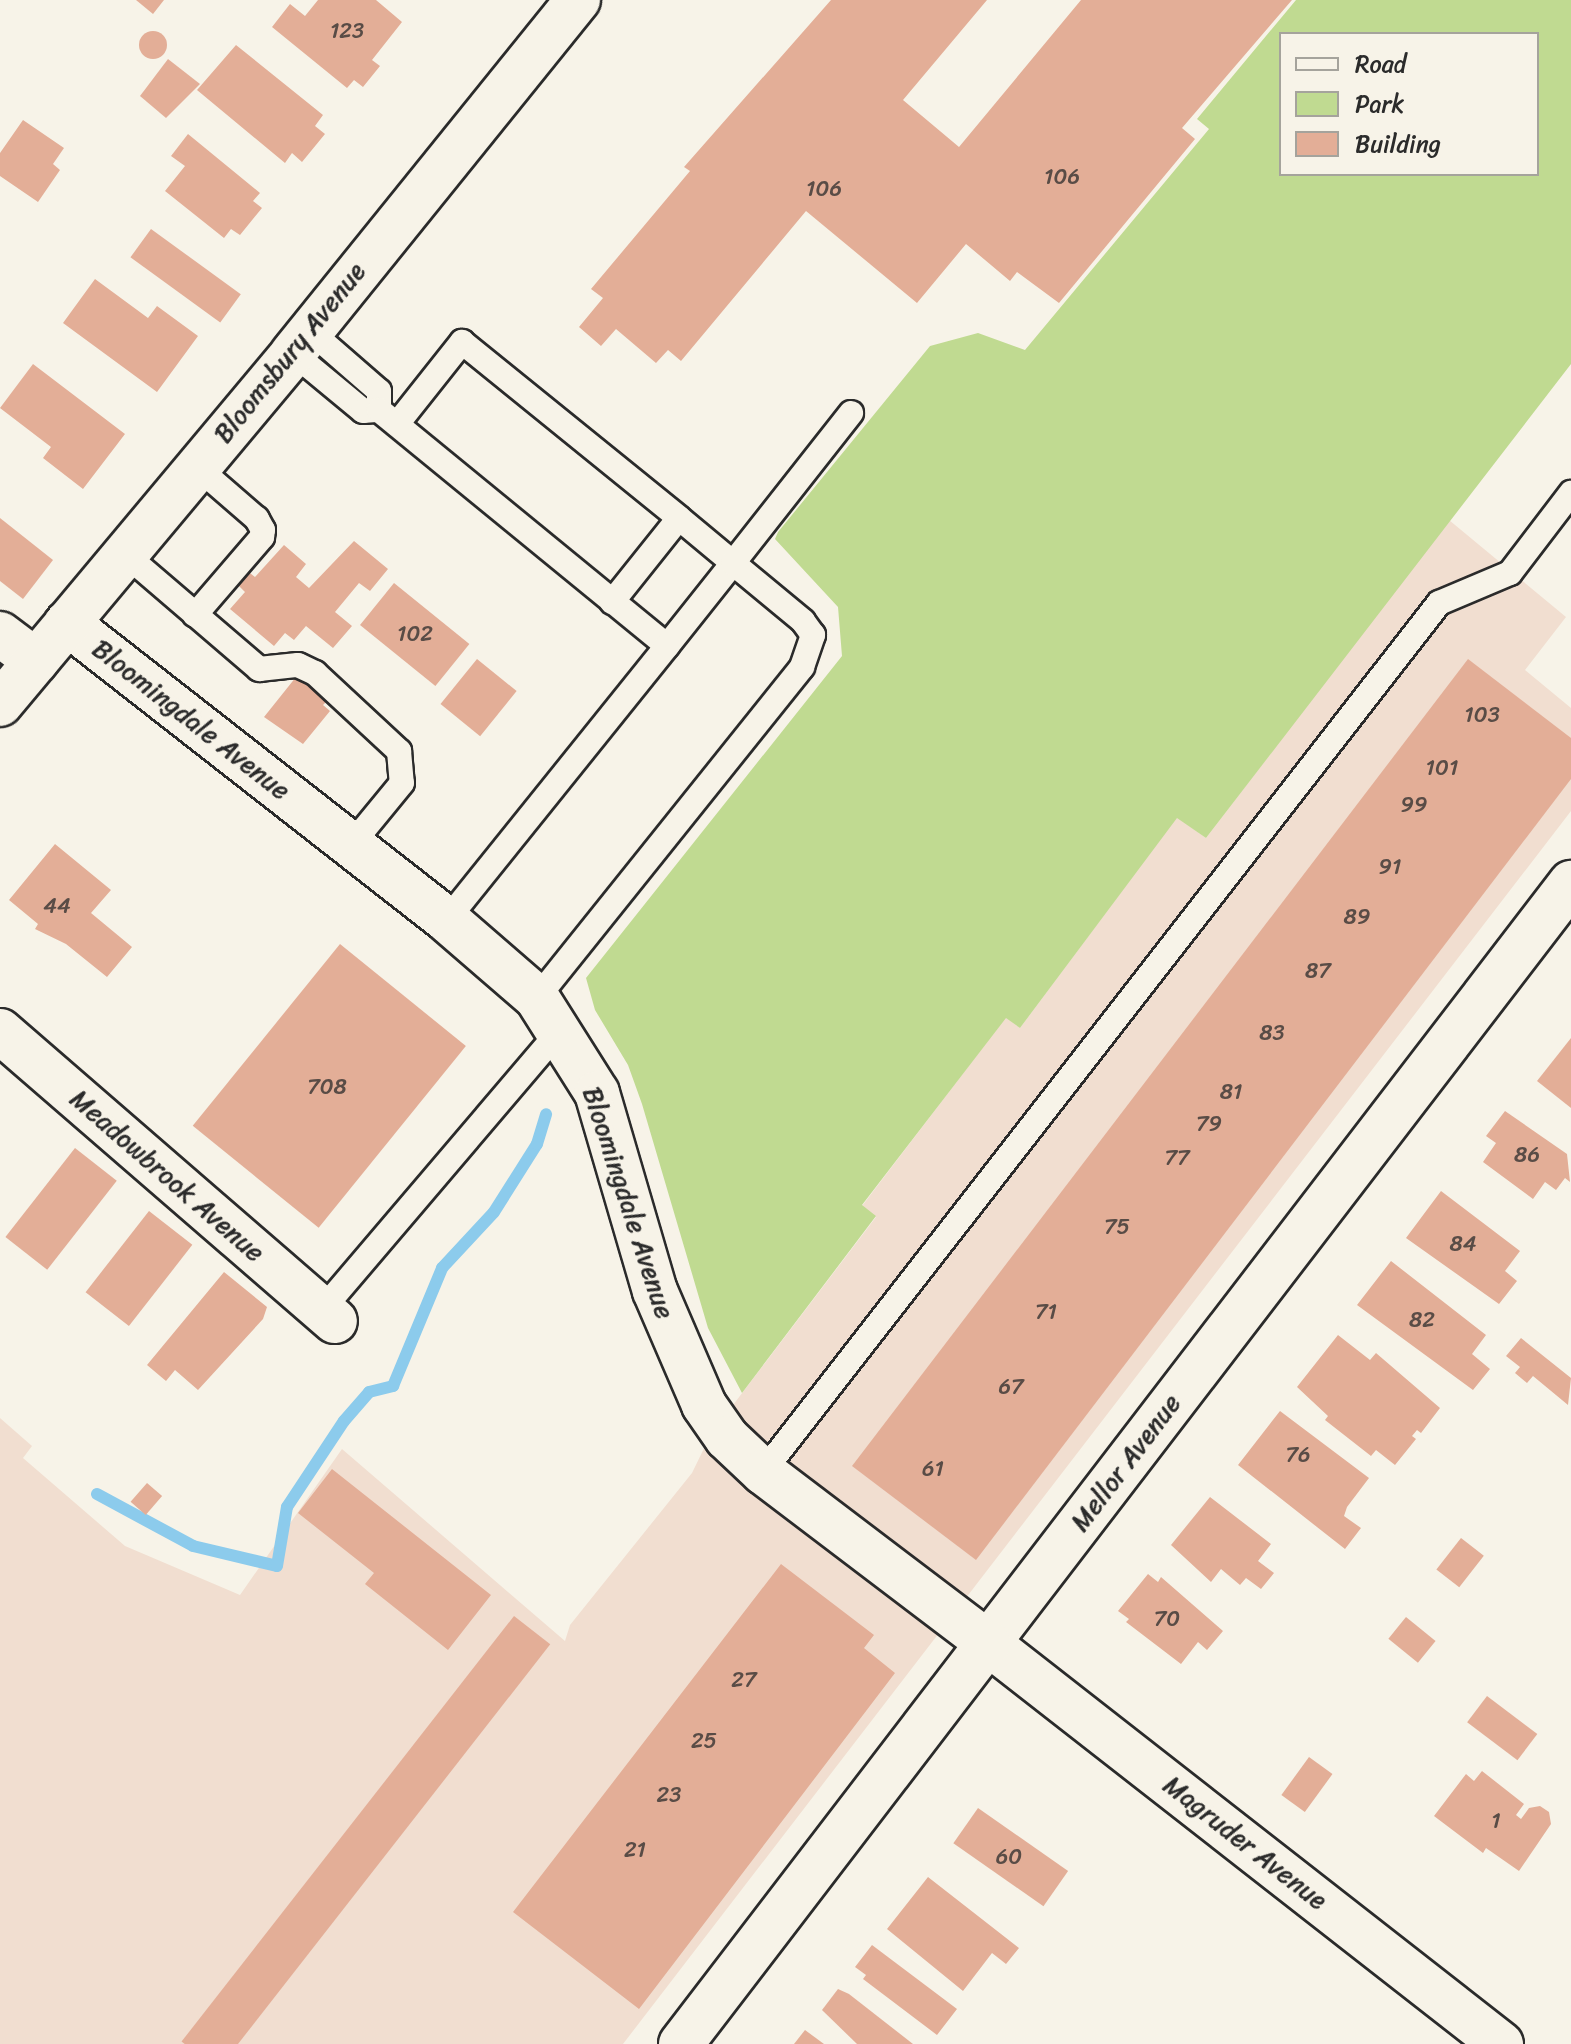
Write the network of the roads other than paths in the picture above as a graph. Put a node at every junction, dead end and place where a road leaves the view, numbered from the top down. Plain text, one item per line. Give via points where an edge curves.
1 (578, 0) edge
2 (302, 342) junction
3 (851, 413) dead end
4 (388, 417) junction
5 (197, 467) junction
6 (1571, 493) edge
7 (679, 518) junction
8 (125, 554) junction
9 (733, 563) junction
10 (612, 602) junction
11 (195, 615) junction
12 (67, 623) junction
13 (0, 634) edge
14 (667, 646) junction
15 (36, 661) junction
16 (0, 704) edge
17 (351, 845) junction
18 (1571, 883) edge
19 (447, 920) junction
20 (549, 1013) junction
21 (0, 1031) edge
22 (328, 1316) joint
23 (763, 1472) junction
24 (988, 1643) junction
25 (681, 2044) edge
26 (1501, 2044) edge

1 - 2 street, Bloomsbury Avenue
2 - 4 lane via 363,411
2 - 5 street, Bloomsbury Avenue
3 - 9 lane
4 - 7 lane via 462,342
4 - 10 lane
5 - 8 street, Bloomsbury Avenue
5 - 11 lane via 263,530
6 - 23 lane via 1510,573 1439,603
7 - 9 lane
7 - 10 lane
8 - 11 lane
8 - 12 street, Bloomsbury Avenue
9 - 14 lane
9 - 20 lane via 803,621 813,635 811,651
10 - 14 lane
11 - 17 lane via 259,669 298,665 315,673 399,751 402,783
12 - 15 street, Bloomsbury Avenue
12 - 17 street, Bloomingdale Avenue
13 - 15 street
14 - 19 lane
15 - 16 street, Bloomsbury Avenue
17 - 19 street, Bloomingdale Avenue
18 - 24 street, Mellor Avenue
19 - 20 street, Bloomingdale Avenue
20 - 22 lane
20 - 23 street, Bloomingdale Avenue via 597,1093 677,1353 727,1438
21 - 22 street, Meadowbrook Avenue
23 - 24 street, Bloomingdale Avenue
24 - 25 street, Mellor Avenue
24 - 26 street, Magruder Avenue

